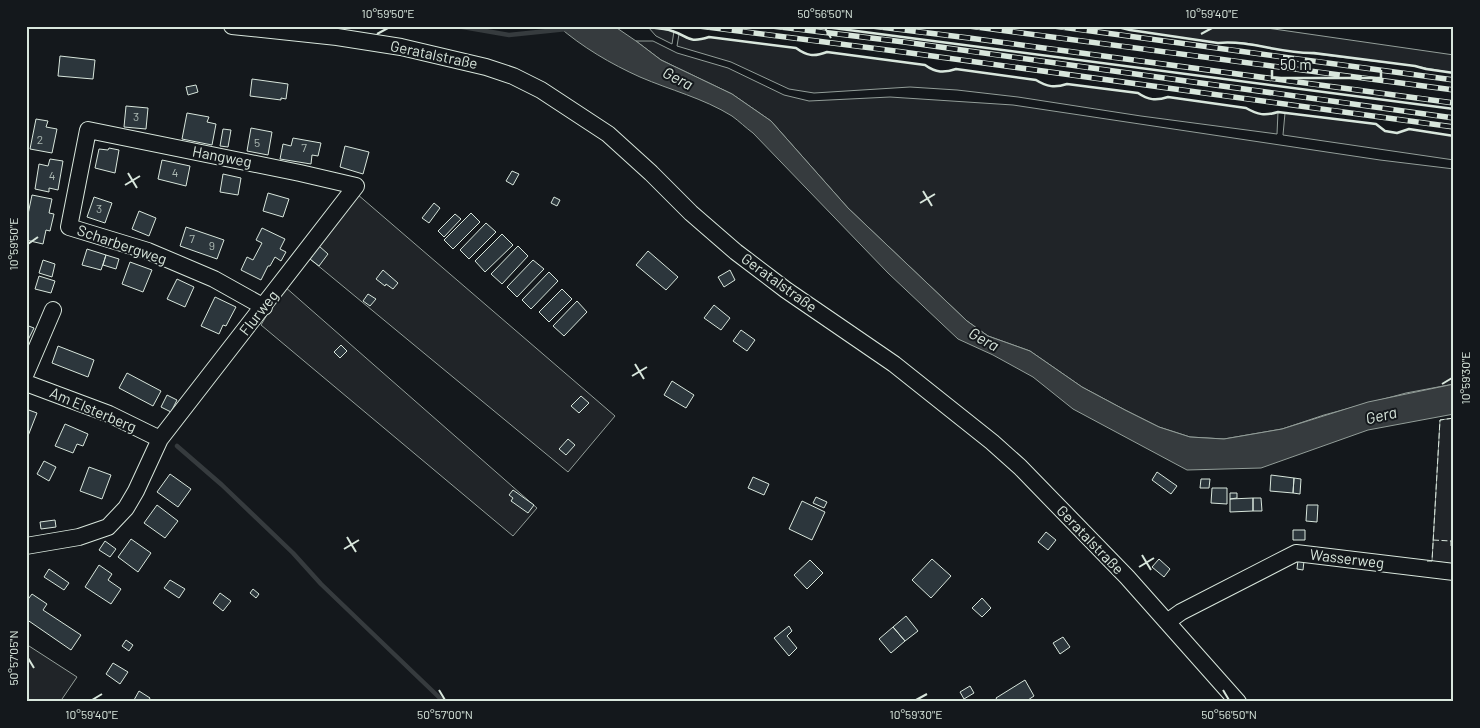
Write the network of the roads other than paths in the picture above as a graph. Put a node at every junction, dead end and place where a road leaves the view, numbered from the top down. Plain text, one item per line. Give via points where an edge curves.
1 (232, 26) edge
2 (88, 130) joint
3 (356, 186) joint
4 (264, 307) junction
5 (53, 310) dead end
6 (26, 373) edge
7 (26, 383) edge
8 (160, 439) junction
9 (26, 546) edge
10 (1454, 572) edge
11 (1167, 622) junction
12 (1238, 702) edge

1 - 11 street, Geratalstraße via 401,47 486,67 541,90 608,134 691,214 736,252 894,364 992,442 1020,467
2 - 3 street, Hangweg
2 - 4 street, Scharbergweg via 69,227 156,255 214,279
3 - 4 street, Flurweg
4 - 8 street, Flurweg
5 - 6 street
7 - 8 street, Am Elsterberg via 109,414
8 - 9 street, Flurweg via 126,508 108,527 79,537
10 - 11 street, Wasserweg via 1296,553
11 - 12 street, Geratalstraße

